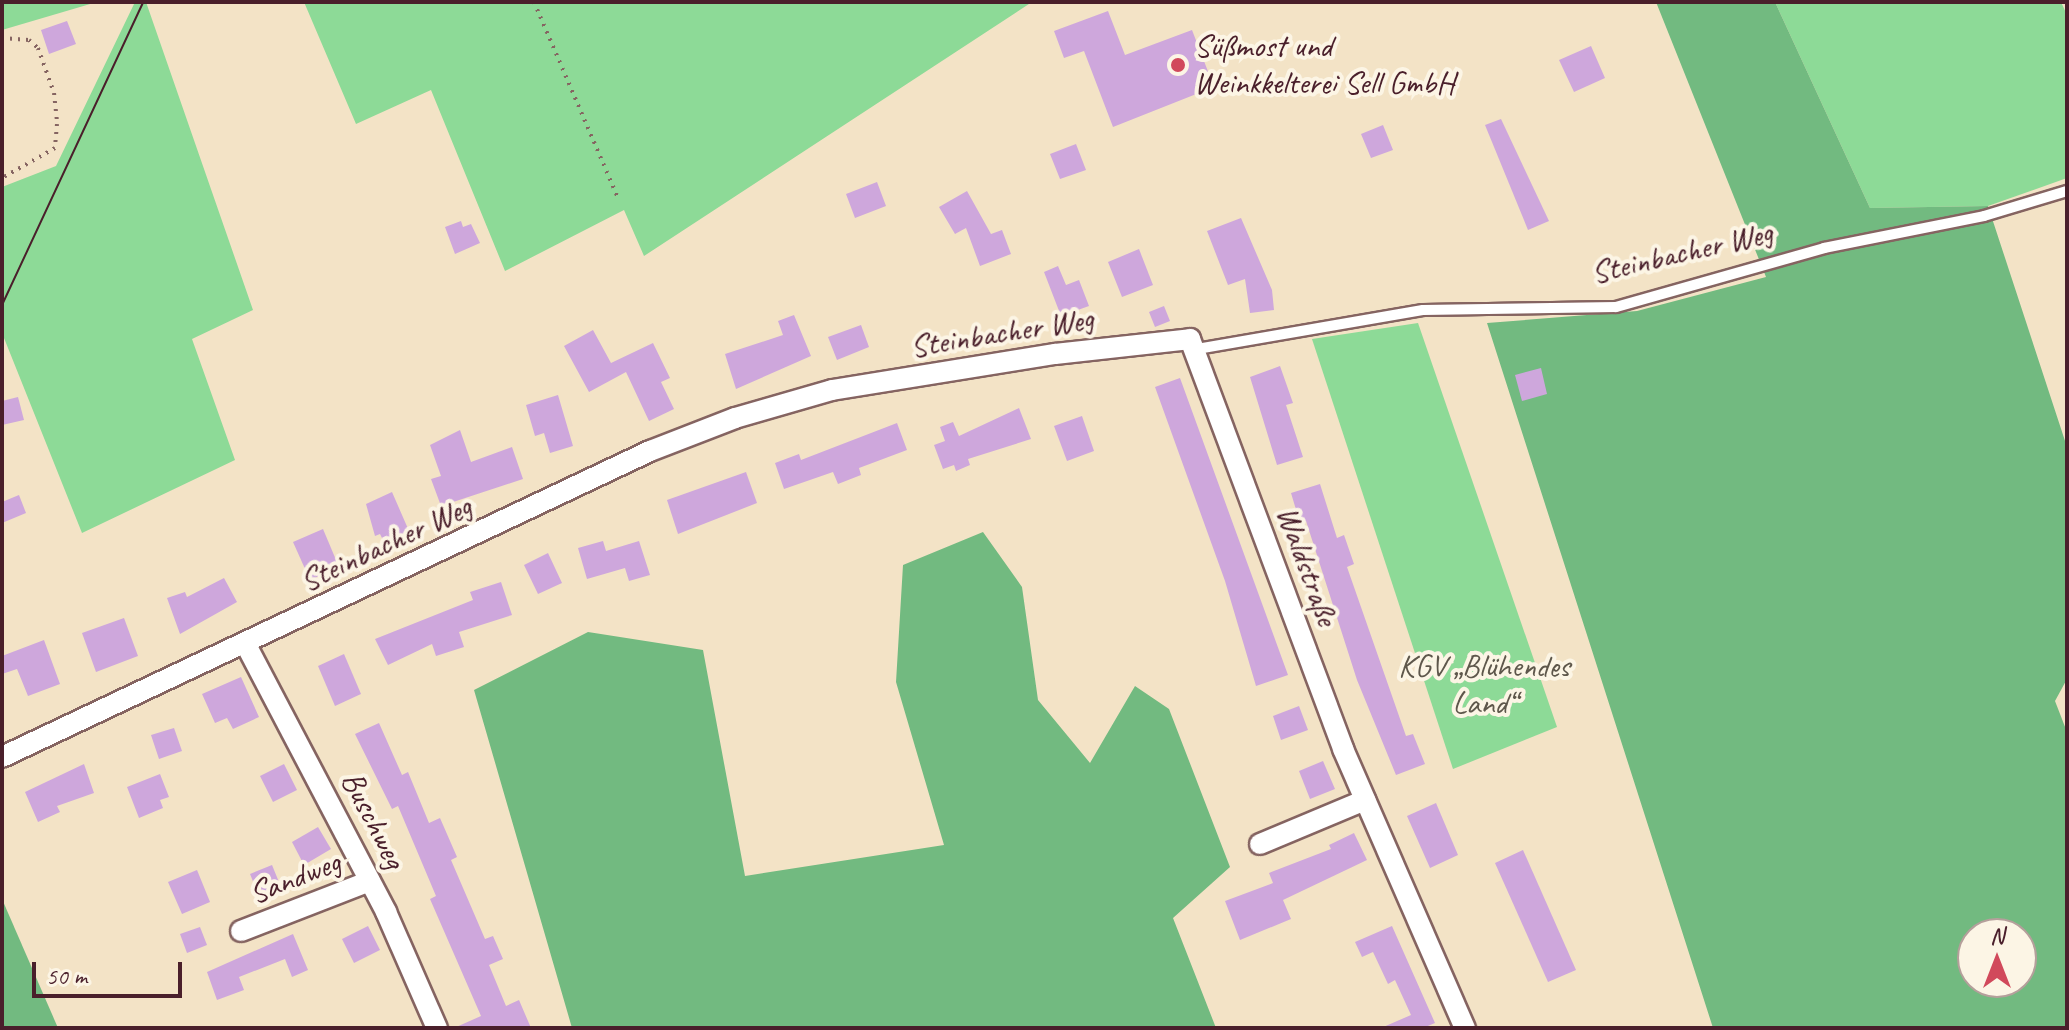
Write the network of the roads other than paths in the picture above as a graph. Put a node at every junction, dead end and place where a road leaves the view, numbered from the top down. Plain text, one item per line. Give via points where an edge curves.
1 (2067, 191) edge
2 (1197, 349) junction
3 (245, 643) junction
4 (2, 757) edge
5 (1365, 800) junction
6 (1260, 844) dead end
7 (370, 881) junction
8 (241, 931) dead end
9 (437, 1028) edge
10 (1465, 1028) edge

1 - 2 lane, Steinbacher Weg via 1984,216 1824,248 1616,307 1423,310
2 - 3 street, Steinbacher Weg via 1190,339 1177,337 1055,354 832,390 735,418 650,451
2 - 5 street, Waldstraße
3 - 4 street, Steinbacher Weg
3 - 7 street, Buschweg
5 - 6 street
5 - 10 street, Waldstraße
7 - 8 street, Sandweg
7 - 9 street, Buschweg

